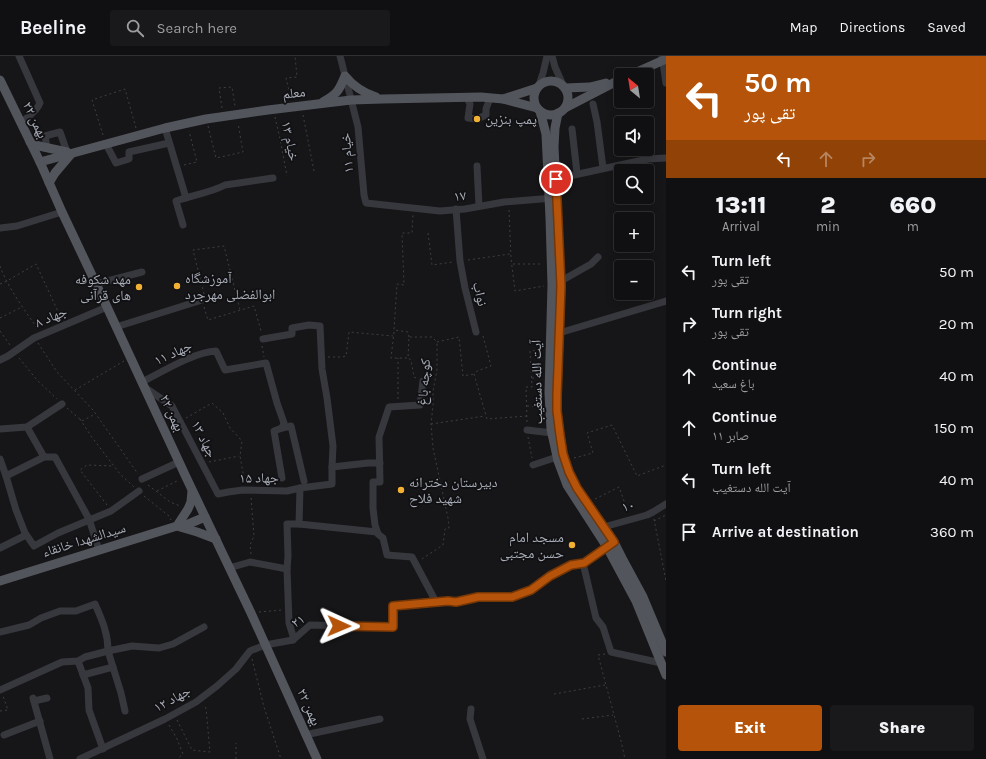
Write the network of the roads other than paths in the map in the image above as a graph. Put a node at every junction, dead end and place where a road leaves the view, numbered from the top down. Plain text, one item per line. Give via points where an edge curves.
1 (19, 56) edge
2 (340, 56) edge
3 (547, 56) edge
4 (552, 56) edge
5 (664, 59) edge
6 (645, 68) edge
7 (345, 76) junction
8 (0, 80) edge
9 (614, 81) edge
10 (614, 82) edge
11 (666, 83) edge
12 (538, 87) junction
13 (564, 87) junction
14 (467, 97) junction
15 (490, 98) junction
16 (383, 99) junction
17 (503, 99) junction
18 (351, 100) junction
19 (318, 104) junction
20 (593, 104) dead end
21 (538, 109) junction
22 (562, 111) junction
23 (21, 123) junction
24 (164, 128) junction
25 (572, 129) dead end
26 (30, 142) junction
27 (169, 143) junction
28 (106, 144) junction
29 (46, 148) junction
30 (69, 153) junction
31 (666, 158) edge
32 (39, 160) junction
33 (477, 166) dead end
34 (603, 168) junction
35 (578, 173) junction
36 (274, 178) dead end
37 (552, 179) junction
38 (49, 182) junction
39 (186, 198) junction
40 (553, 198) junction
41 (366, 203) joint
42 (479, 206) junction
43 (456, 209) junction
44 (62, 212) junction
45 (183, 225) dead end
46 (0, 228) edge
47 (598, 257) dead end
48 (142, 272) dead end
49 (555, 283) junction
50 (96, 284) junction
51 (202, 300) road end
52 (666, 301) edge
53 (107, 306) junction
54 (116, 327) junction
55 (476, 332) road end
56 (555, 333) junction
57 (263, 339) road end
58 (0, 360) edge
59 (423, 381) road end
60 (143, 384) junction
61 (62, 404) road end
62 (27, 427) junction
63 (282, 428) junction
64 (0, 429) edge
65 (527, 430) road end
66 (552, 434) junction
67 (44, 457) junction
68 (0, 459) edge
69 (561, 459) junction
70 (179, 462) junction
71 (380, 463) junction
72 (533, 465) road end
73 (332, 467) junction
74 (6, 476) junction
75 (282, 478) dead end
76 (142, 480) road end
77 (304, 481) dead end
78 (300, 488) junction
79 (192, 489) junction
80 (139, 491) road end
81 (218, 494) joint
82 (666, 504) edge
83 (204, 515) junction
84 (89, 519) junction
85 (299, 524) junction
86 (176, 526) junction
87 (600, 528) junction
88 (377, 532) junction
89 (26, 535) junction
90 (216, 540) junction
91 (611, 544) junction
92 (0, 548) edge
93 (98, 550) junction
94 (584, 563) junction
95 (229, 568) junction
96 (287, 569) junction
97 (0, 580) edge
98 (436, 602) junction
99 (204, 627) dead end
100 (0, 632) edge
101 (293, 640) junction
102 (265, 645) junction
103 (663, 650) edge
104 (108, 651) junction
105 (78, 661) junction
106 (661, 663) junction
107 (114, 667) junction
108 (83, 675) junction
109 (666, 675) edge
110 (0, 690) edge
111 (47, 698) dead end
112 (470, 709) dead end
113 (125, 711) dead end
114 (380, 719) dead end
115 (40, 721) junction
116 (4, 735) dead end
117 (306, 735) junction
118 (103, 749) junction
119 (91, 756) edge
120 (50, 759) edge
121 (80, 759) edge
122 (317, 759) edge
123 (482, 759) edge

1 - 23 street via 40,103
2 - 7 street, خیام ۱۱
3 - 12 street
4 - 13 street
5 - 6 main road
5 - 11 street
7 - 16 main road via 364,93
7 - 18 street, خیام ۱۱
7 - 19 main road via 339,90
8 - 23 main road, ۲۲ بهمن
9 - 13 main road via 590,87
10 - 22 main road
12 - 13 main road via 544,82 554,81
12 - 17 main road
12 - 21 main road via 534,96
13 - 22 main road via 568,94 568,102
14 - 15 main road, معلم
14 - 15 street via 470,104 468,118 477,119 486,115
14 - 16 main road, معلم
15 - 17 main road, معلم
16 - 18 main road, معلم
17 - 21 main road
18 - 19 main road, معلم
18 - 41 street, خیام ۱۱ via 358,127
19 - 24 main road, معلم via 223,116
20 - 34 street
21 - 22 main road via 548,115
21 - 37 main road, آیت الله دستغیب via 546,134
22 - 37 main road, آیت الله دستغیب via 555,128
23 - 26 main road, ۲۲ بهمن
24 - 27 street
24 - 28 main road, معلم
25 - 35 street
26 - 29 main road
26 - 32 main road, ۲۲ بهمن
27 - 28 street via 129,152 129,159 116,163
27 - 39 street
28 - 30 main road, معلم
29 - 30 main road
29 - 30 street via 45,136 60,132
30 - 32 main road, معلم
30 - 38 main road
31 - 34 street
32 - 38 main road, ۲۲ بهمن
33 - 42 street
34 - 35 street
35 - 37 street
36 - 39 street via 225,185
37 - 40 main road, آیت الله دستغیب
38 - 44 main road, ۲۲ بهمن
39 - 45 street via 176,201
40 - 42 street, ۱۷
40 - 49 main road, آیت الله دستغیب
40 - 49 main road, آیت الله دستغیب via 551,264
41 - 43 street, ۱۷ via 440,211
42 - 43 street, ۱۷
43 - 55 street, نواب via 460,261
44 - 46 street via 17,226
44 - 50 main road, ۲۲ بهمن
47 - 49 street via 591,264
48 - 50 street
49 - 56 main road, آیت الله دستغیب
50 - 53 main road, ۲۲ بهمن
51 - 54 street
52 - 56 street
53 - 54 main road, ۲۲ بهمن
53 - 58 street, جهاد ۸ via 34,338
54 - 60 main road, ۲۲ بهمن
56 - 66 main road, آیت الله دستغیب via 550,349 549,379
56 - 69 main road, آیت الله دستغیب via 557,411 563,454
57 - 73 street via 292,334 292,328 320,326 322,369 333,446
59 - 71 street via 420,405 389,407 379,437
60 - 63 street, جهاد ۱۱ via 187,359 207,351 216,351 225,370 266,363 284,423
60 - 70 main road, ۲۲ بهمن
60 - 81 street, جهاد ۱۳ via 172,406
61 - 62 street
62 - 64 street
62 - 67 street
63 - 75 street via 274,431
63 - 77 street via 291,426
65 - 66 street
66 - 69 main road, آیت الله دستغیب
67 - 74 street
67 - 84 street via 56,457
68 - 74 street
69 - 72 street
69 - 87 main road, آیت الله دستغیب
69 - 87 main road, آیت الله دستغیب via 567,485
70 - 76 street
70 - 79 main road, ۲۲ بهمن
71 - 73 street
71 - 88 street via 380,482 373,482 373,508
73 - 78 street, جهاد ۱۵ via 332,484
74 - 89 street
78 - 81 street, جهاد ۱۵ via 287,491 249,490
78 - 85 street
79 - 83 main road, ۲۲ بهمن
79 - 86 main road via 188,509
80 - 84 street via 111,511
82 - 87 street, ۱۰ via 653,512
83 - 86 main road, سیدالشهدا خانقاء via 182,521
83 - 90 main road, ۲۲ بهمن
84 - 89 street via 34,546
84 - 93 street
85 - 88 street
85 - 96 street via 287,524
86 - 90 main road via 194,530
86 - 93 main road, سیدالشهدا خانقاء
87 - 91 main road, آیت الله دستغیب
88 - 98 street via 383,538 387,555 412,557
89 - 92 street
90 - 95 main road, ۲۲ بهمن
91 - 94 street
91 - 103 main road, آیت الله دستغیب via 643,597
93 - 97 main road, سیدالشهدا خانقاء
94 - 98 street via 571,565 531,590 512,597 478,597 456,602
94 - 106 street via 596,618 603,627 611,652
95 - 96 street via 250,562
95 - 102 main road, ۲۲ بهمن
96 - 101 street via 289,623
98 - 101 street, ۲۱ via 393,606 393,627 310,626
99 - 104 street via 173,644 159,648 132,646
100 - 104 street via 29,626 60,611 76,611 95,604 108,639
101 - 102 street, ۲۱
102 - 117 main road, ۲۲ بهمن
102 - 118 street, جهاد ۱۲ via 250,651 236,669 196,702
103 - 106 main road, آیت الله دستغیب
104 - 105 street
104 - 107 street
105 - 108 street
105 - 110 street via 62,662
106 - 109 main road, آیت الله دستغیب
107 - 108 street
107 - 113 street
108 - 118 street via 88,688 89,710
111 - 115 street via 34,699
112 - 123 street via 470,719
114 - 117 street
115 - 116 street
115 - 120 street
117 - 122 main road, ۲۲ بهمن
118 - 119 street, جهاد ۱۲
119 - 121 street, جهاد ۱۲

